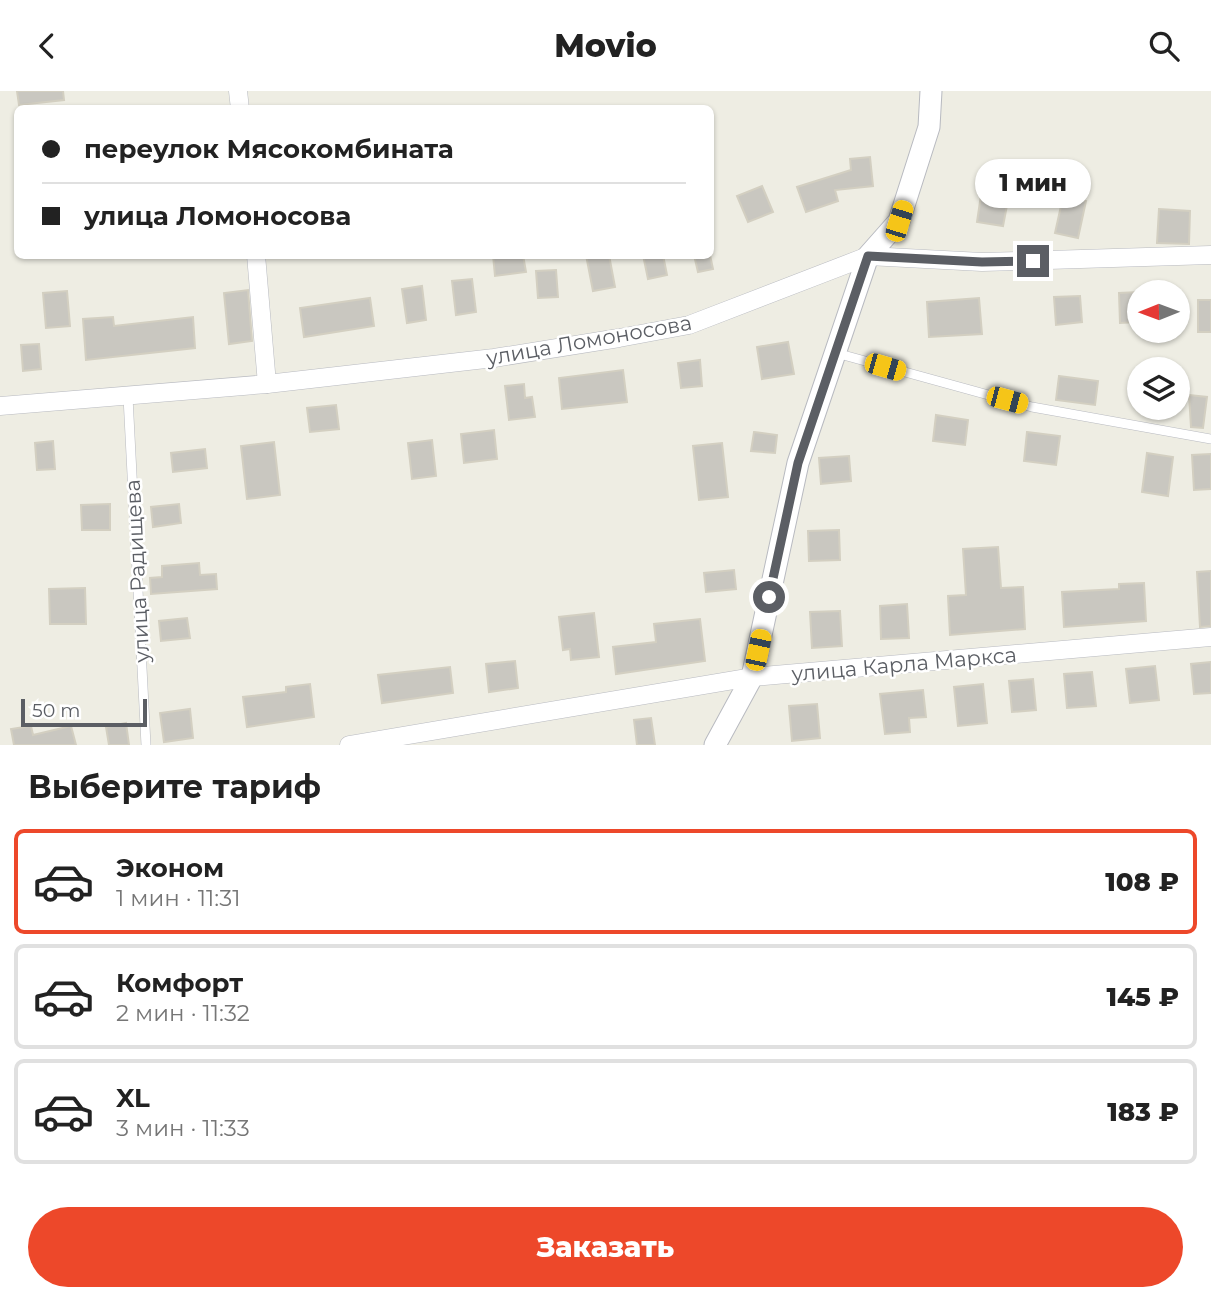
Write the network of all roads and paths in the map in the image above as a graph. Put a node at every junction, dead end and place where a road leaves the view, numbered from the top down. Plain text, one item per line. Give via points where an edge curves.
1 (931, 91) edge
2 (1211, 255) edge
3 (868, 256) junction
4 (256, 259) edge
5 (836, 353) junction
6 (267, 384) junction
7 (128, 397) junction
8 (0, 406) edge
9 (1211, 439) edge
10 (1211, 637) edge
11 (752, 677) junction
12 (146, 744) edge
13 (349, 744) edge
14 (715, 744) edge

1 - 3 street via 929,127 899,221
2 - 3 street, улица Ломоносова via 982,262
3 - 5 street
3 - 6 street, улица Ломоносова via 678,327 494,358
4 - 6 street
5 - 9 lane via 1032,407
5 - 11 street via 798,463
6 - 7 street, улица Ломоносова
7 - 8 street, улица Ломоносова
7 - 12 lane, улица Радищева
10 - 11 street, улица Карла Маркса
11 - 13 street, улица Карла Маркса
11 - 14 street

